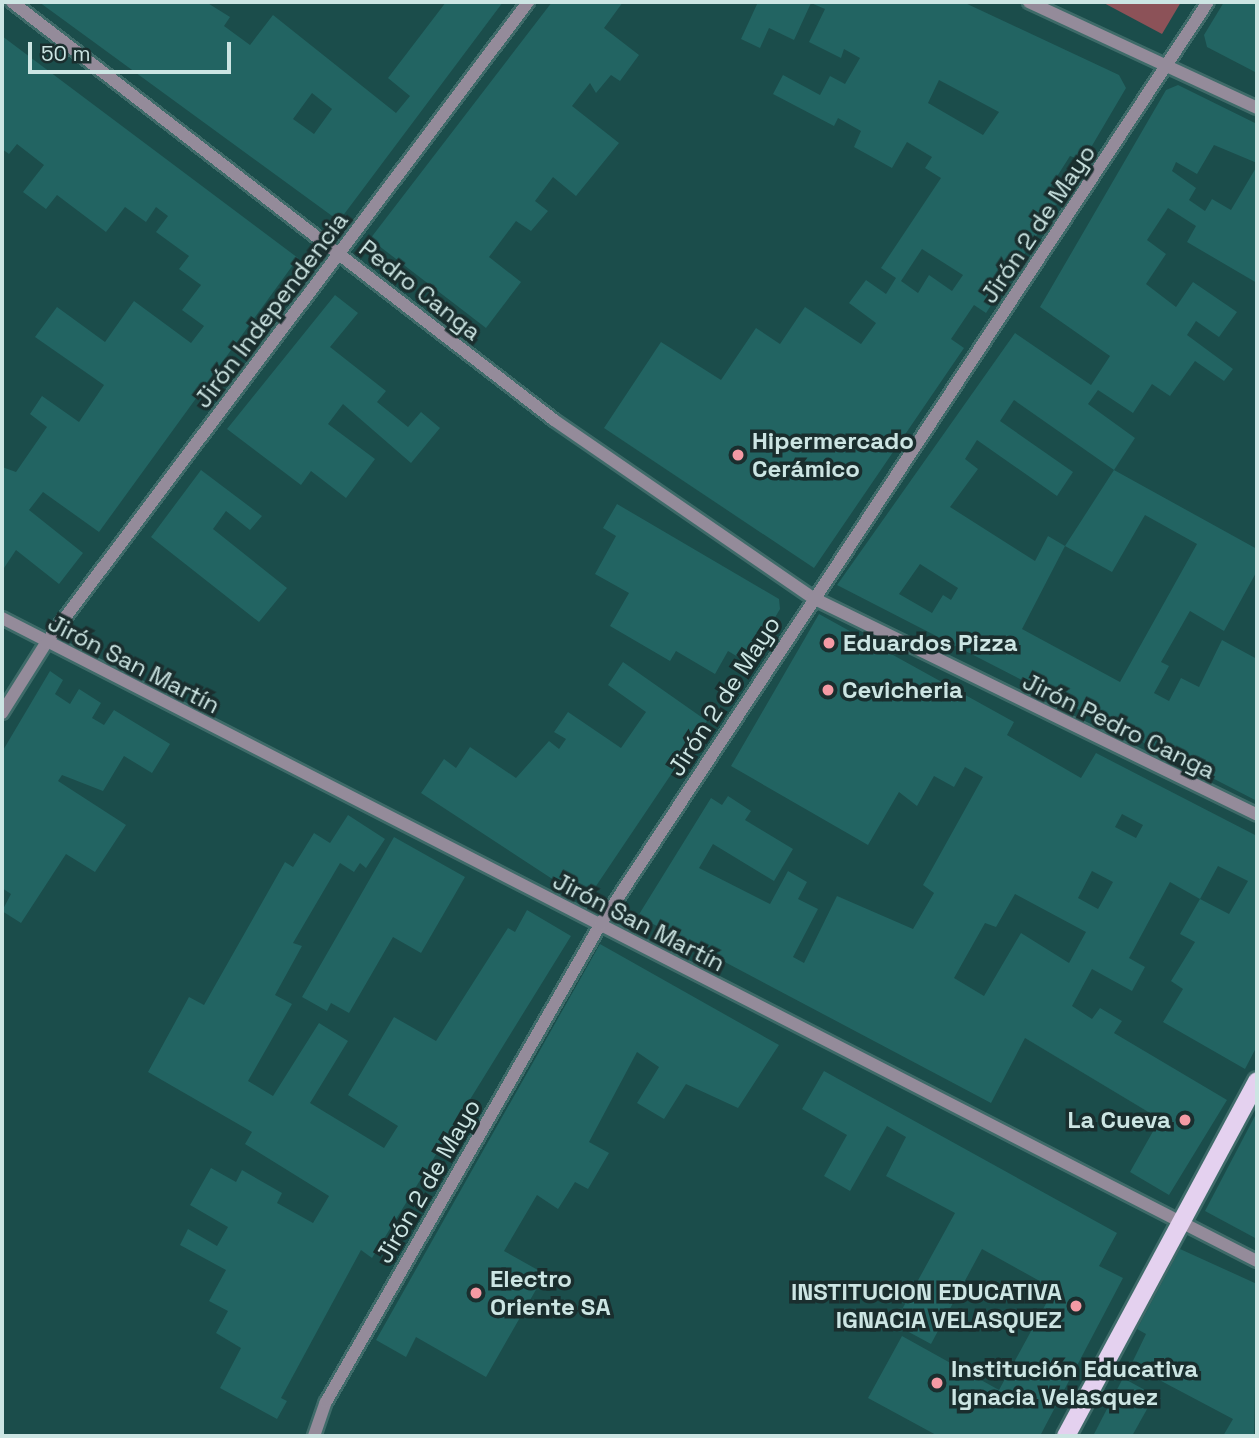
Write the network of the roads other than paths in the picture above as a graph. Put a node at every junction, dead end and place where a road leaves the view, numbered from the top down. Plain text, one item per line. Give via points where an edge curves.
1 (12, 2) edge
2 (528, 2) edge
3 (1029, 2) edge
4 (1208, 2) edge
5 (1169, 65) junction
6 (1257, 108) edge
7 (340, 255) junction
8 (813, 598) junction
9 (2, 618) edge
10 (46, 643) junction
11 (2, 713) edge
12 (1257, 815) edge
13 (600, 925) junction
14 (1257, 1080) edge
15 (1179, 1221) junction
16 (1257, 1261) edge
17 (314, 1436) edge
18 (1066, 1436) edge

1 - 7 street, Pedro Canga
2 - 7 street, Jirón Independencia
3 - 5 street
4 - 5 street, Jirón 2 de Mayo
5 - 6 street
5 - 8 street, Jirón 2 de Mayo
7 - 8 street, Pedro Canga via 554,421
7 - 10 street, Jirón Independencia
8 - 12 street, Jirón Pedro Canga
8 - 13 street, Jirón 2 de Mayo
9 - 10 street, Jirón San Martín
10 - 11 street, Jirón Independencia
10 - 13 street, Jirón San Martín
13 - 15 street, Jirón San Martín
13 - 17 street, Jirón 2 de Mayo via 326,1402
14 - 15 main road
15 - 16 street, Jirón San Martín
15 - 18 main road

